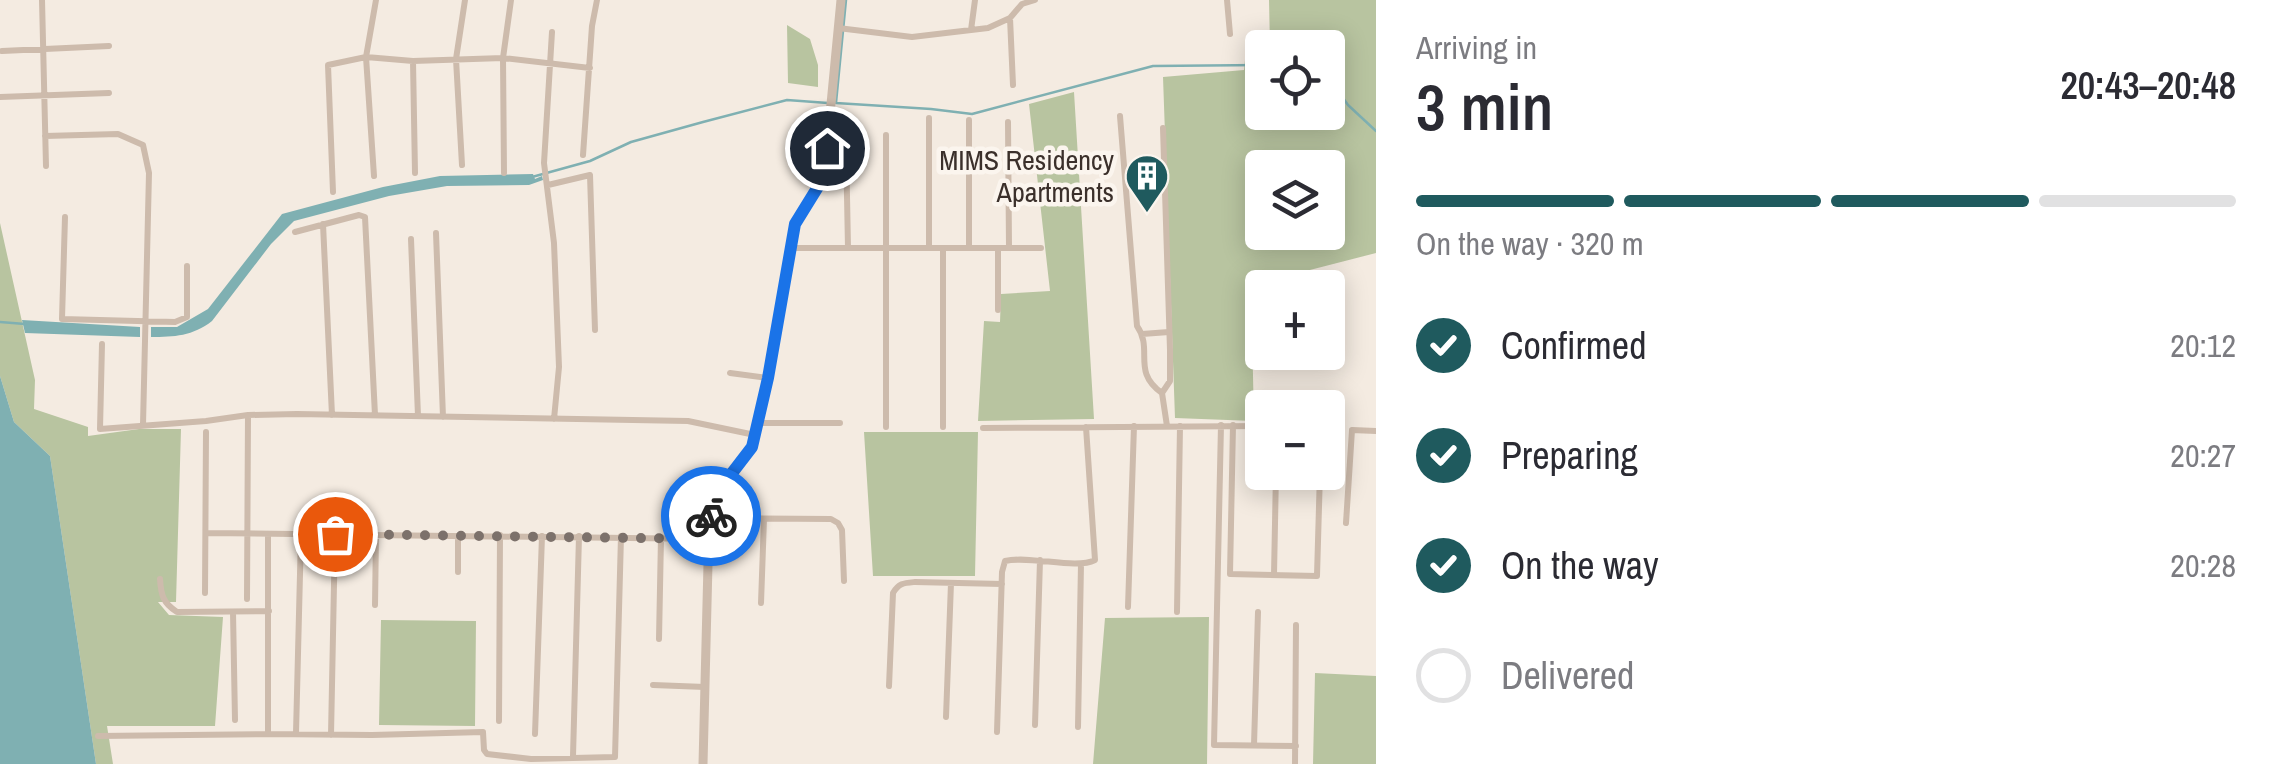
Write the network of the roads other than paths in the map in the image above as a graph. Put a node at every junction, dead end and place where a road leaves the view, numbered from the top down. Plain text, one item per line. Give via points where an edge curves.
1 (42, 0) edge
2 (376, 0) edge
3 (465, 0) edge
4 (511, 0) edge
5 (597, 0) edge
6 (840, 0) edge
7 (975, 0) edge
8 (1035, 0) edge
9 (1227, 0) edge
10 (1022, 2) edge
11 (1010, 18) junction
12 (838, 28) junction
13 (971, 30) junction
14 (552, 32) dead end
15 (1230, 34) dead end
16 (109, 46) dead end
17 (42, 49) junction
18 (2, 51) edge
19 (366, 58) junction
20 (503, 58) junction
21 (456, 60) junction
22 (412, 62) junction
23 (550, 64) junction
24 (590, 68) junction
25 (1013, 86) dead end
26 (109, 93) dead end
27 (44, 96) junction
28 (0, 97) edge
29 (1120, 116) dead end
30 (929, 118) dead end
31 (968, 120) dead end
32 (1008, 122) dead end
33 (1163, 128) dead end
34 (886, 135) dead end
35 (45, 136) junction
36 (846, 144) dead end
37 (583, 156) dead end
38 (462, 165) dead end
39 (46, 166) dead end
40 (415, 173) dead end
41 (504, 173) dead end
42 (374, 176) dead end
43 (548, 186) junction
44 (333, 192) dead end
45 (64, 217) dead end
46 (322, 224) junction
47 (295, 232) dead end
48 (436, 234) dead end
49 (411, 240) dead end
50 (790, 248) junction
51 (848, 248) junction
52 (886, 248) junction
53 (929, 248) junction
54 (943, 248) junction
55 (969, 248) junction
56 (998, 248) junction
57 (1009, 248) junction
58 (1041, 248) dead end
59 (186, 266) dead end
60 (998, 310) dead end
61 (146, 322) junction
62 (595, 330) dead end
63 (1169, 332) junction
64 (1142, 334) junction
65 (102, 344) dead end
66 (730, 373) dead end
67 (768, 378) junction
68 (1162, 392) junction
69 (332, 414) junction
70 (248, 415) junction
71 (375, 415) junction
72 (418, 416) junction
73 (443, 416) junction
74 (554, 419) junction
75 (758, 422) junction
76 (840, 423) dead end
77 (143, 425) junction
78 (1233, 425) junction
79 (1245, 425) edge
80 (886, 426) dead end
81 (1134, 426) junction
82 (1167, 426) junction
83 (1180, 426) junction
84 (1221, 426) junction
85 (943, 427) dead end
86 (1086, 427) junction
87 (983, 428) dead end
88 (1376, 431) edge
89 (206, 432) dead end
90 (755, 435) junction
91 (1276, 490) edge
92 (1319, 490) edge
93 (711, 518) junction
94 (764, 519) junction
95 (1346, 523) dead end
96 (206, 533) junction
97 (247, 534) junction
98 (268, 534) junction
99 (301, 534) junction
100 (335, 534) junction
101 (376, 534) junction
102 (500, 535) junction
103 (458, 536) junction
104 (542, 536) junction
105 (579, 536) junction
106 (621, 536) junction
107 (661, 537) junction
108 (709, 539) junction
109 (1040, 560) junction
110 (1081, 563) junction
111 (458, 572) dead end
112 (1274, 575) junction
113 (160, 580) dead end
114 (844, 580) dead end
115 (951, 583) junction
116 (1002, 584) junction
117 (206, 593) dead end
118 (246, 598) dead end
119 (761, 603) dead end
120 (374, 605) dead end
121 (1128, 608) dead end
122 (269, 611) junction
123 (233, 612) junction
124 (1177, 612) dead end
125 (1258, 612) dead end
126 (1296, 625) dead end
127 (659, 640) dead end
128 (653, 685) dead end
129 (890, 686) dead end
130 (705, 687) junction
131 (946, 717) dead end
132 (235, 720) dead end
133 (499, 721) dead end
134 (1035, 725) dead end
135 (1078, 727) dead end
136 (997, 732) dead end
137 (296, 733) junction
138 (268, 734) junction
139 (535, 734) dead end
140 (331, 735) junction
141 (98, 736) dead end
142 (1254, 745) junction
143 (1296, 746) junction
144 (573, 756) junction
145 (530, 762) edge
146 (703, 764) edge
147 (1295, 764) edge

1 - 17 street
2 - 19 street
3 - 21 street
4 - 20 street
5 - 24 street
6 - 12 street
7 - 13 street
8 - 10 street
9 - 15 street
10 - 11 street
11 - 13 street
11 - 25 street
12 - 13 street via 912,38
12 - 50 street via 824,177 795,224
14 - 23 street
16 - 17 street
17 - 18 street
17 - 27 street
19 - 22 street
19 - 42 street
19 - 44 street via 328,64
20 - 21 street
20 - 23 street
20 - 41 street
21 - 22 street
21 - 38 street
22 - 40 street
23 - 24 street
23 - 43 street
24 - 37 street
26 - 27 street
27 - 28 street
27 - 35 street
29 - 64 street via 1136,326
30 - 53 street
31 - 55 street
32 - 57 street
33 - 63 street
34 - 52 street
35 - 39 street
35 - 61 street via 118,134 143,146 149,173
36 - 51 street
43 - 62 street via 590,174
43 - 74 street via 560,367
45 - 61 street via 62,319
46 - 47 street
46 - 69 street
46 - 71 street via 365,216
48 - 73 street
49 - 72 street
50 - 51 street
50 - 67 street
51 - 52 street
52 - 53 street
52 - 80 street
53 - 54 street
54 - 55 street
54 - 85 street
55 - 56 street
56 - 57 street
56 - 60 street
57 - 58 street
59 - 61 street via 186,317
61 - 77 street
63 - 64 street
63 - 68 street via 1170,381
64 - 68 street via 1146,376
65 - 77 street via 100,429
66 - 67 street
67 - 75 street
68 - 82 street
69 - 70 street
69 - 71 street
70 - 77 street
70 - 97 street
71 - 72 street
72 - 73 street
73 - 74 street
74 - 90 street via 688,421
75 - 76 street
75 - 90 street
78 - 79 street
78 - 84 street
78 - 112 street via 1230,574
81 - 82 street
81 - 86 street
81 - 121 street
82 - 83 street
83 - 84 street
83 - 124 street
84 - 142 street via 1214,744
86 - 87 street
86 - 110 street via 1096,549 1094,560
88 - 95 street via 1352,430
89 - 96 street
90 - 93 street via 719,490
91 - 112 street
92 - 112 street via 1317,576
93 - 94 street
93 - 108 street
94 - 114 street via 838,523
94 - 119 street
96 - 97 street
96 - 117 street
97 - 98 street
97 - 118 street
98 - 99 street
98 - 122 street
99 - 100 street
99 - 137 street
100 - 101 street
100 - 140 street
101 - 103 street
101 - 120 street
102 - 103 street
102 - 104 street
102 - 133 street
103 - 111 street
104 - 105 street
104 - 139 street
105 - 106 street
105 - 144 street
106 - 107 street
106 - 144 street via 614,757
107 - 108 street
107 - 127 street
108 - 130 street
109 - 110 street
109 - 116 street via 1005,561
109 - 134 street
110 - 135 street
113 - 123 street via 166,605 177,612
115 - 116 street
115 - 129 street via 897,586
115 - 131 street
116 - 136 street
122 - 123 street
122 - 138 street
123 - 132 street
125 - 142 street
126 - 143 street
128 - 130 street
130 - 146 street
137 - 138 street
137 - 140 street
138 - 141 street
140 - 145 street via 483,732 487,754
142 - 143 street
143 - 147 street
144 - 145 street

